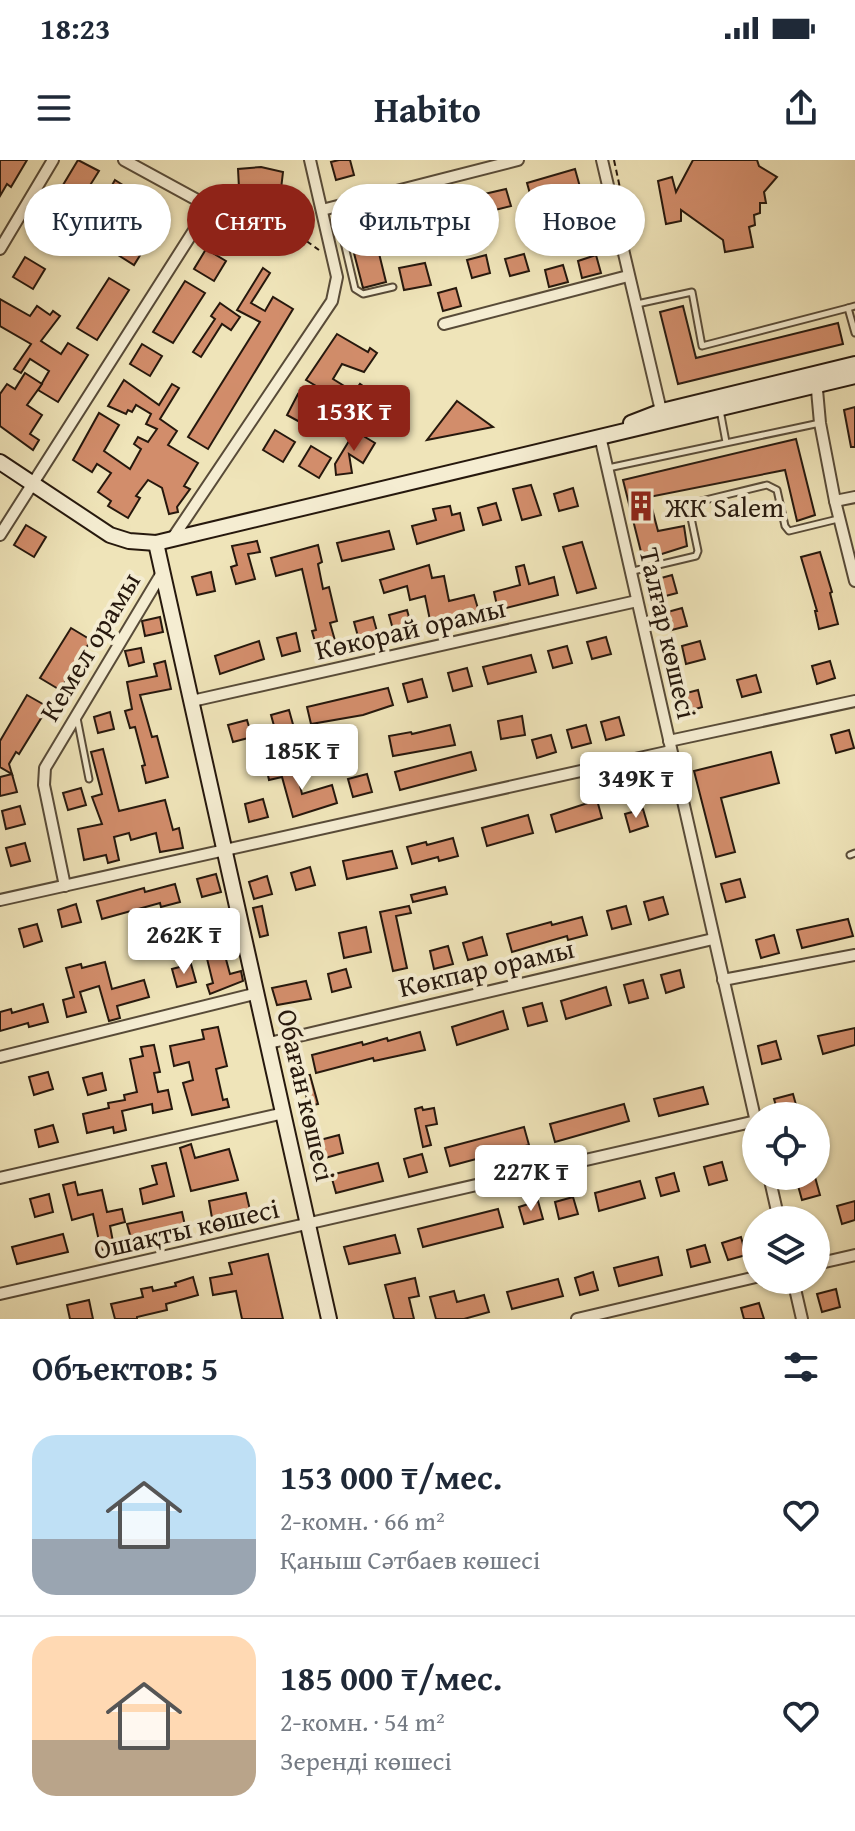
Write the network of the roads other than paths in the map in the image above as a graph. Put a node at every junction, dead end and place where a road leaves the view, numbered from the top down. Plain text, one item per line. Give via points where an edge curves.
1 (53, 160) edge
2 (124, 160) edge
3 (310, 160) edge
4 (518, 160) edge
5 (602, 160) edge
6 (421, 184) edge
7 (331, 207) edge
8 (322, 210) junction
9 (0, 249) edge
10 (347, 256) edge
11 (628, 276) junction
12 (393, 287) dead end
13 (637, 304) junction
14 (852, 307) edge
15 (444, 324) dead end
16 (855, 333) edge
17 (855, 364) edge
18 (855, 376) edge
19 (816, 379) junction
20 (720, 409) junction
21 (663, 417) junction
22 (820, 423) junction
23 (600, 436) junction
24 (726, 442) junction
25 (0, 462) edge
26 (607, 469) junction
27 (32, 483) junction
28 (855, 497) edge
29 (835, 501) junction
30 (839, 518) junction
31 (0, 535) edge
32 (172, 539) junction
33 (156, 543) junction
34 (163, 571) junction
35 (631, 572) junction
36 (855, 581) edge
37 (637, 601) junction
38 (192, 701) junction
39 (855, 701) edge
40 (76, 713) junction
41 (670, 746) junction
42 (89, 779) dead end
43 (225, 850) junction
44 (65, 886) junction
45 (0, 900) edge
46 (713, 939) junction
47 (855, 955) edge
48 (723, 980) junction
49 (258, 993) junction
50 (269, 1043) junction
51 (0, 1057) edge
52 (752, 1102) edge
53 (284, 1113) junction
54 (742, 1124) edge
55 (0, 1178) edge
56 (309, 1224) junction
57 (855, 1255) edge
58 (830, 1261) edge
59 (742, 1280) edge
60 (0, 1294) edge
61 (796, 1294) edge
62 (329, 1319) edge
63 (577, 1319) edge
64 (802, 1319) edge

1 - 9 street
2 - 27 street via 199,201 198,224
3 - 8 street
4 - 6 street
5 - 11 street
7 - 8 street
8 - 32 street via 337,277 332,301
10 - 12 lane via 355,289 363,294
11 - 13 street
11 - 15 street
13 - 14 lane via 692,292 702,346
13 - 21 street
14 - 16 lane
17 - 19 street
18 - 19 street
19 - 20 street
19 - 21 street
19 - 22 street
20 - 21 street
20 - 24 lane
21 - 23 street
22 - 24 lane
22 - 29 street
23 - 26 street, Талғар көшесі
23 - 32 street
24 - 26 lane
25 - 27 street
26 - 35 street, Талғар көшесі
27 - 31 street
27 - 33 street via 110,535
28 - 29 street
29 - 30 street
30 - 35 lane via 789,531 773,487 719,496 690,506 696,556
30 - 36 street
32 - 33 street
33 - 34 street, Обаған көшесі
34 - 38 street, Обаған көшесі
34 - 40 street, Кемел орамы
35 - 37 street, Талғар көшесі
37 - 38 street, Көкорай орамы
37 - 41 street, Талғар көшесі
38 - 43 street, Обаған көшесі
39 - 41 street
40 - 42 lane
40 - 44 street, Кемел орамы via 45,768
41 - 43 street
41 - 46 street, Талғар көшесі
43 - 44 street
43 - 49 street, Обаған көшесі
44 - 45 street
46 - 48 street, Талғар көшесі
46 - 50 street, Көкпар орамы
47 - 48 street
48 - 52 street, Талғар көшесі
49 - 50 street, Обаған көшесі
49 - 51 street
50 - 53 street, Обаған көшесі
53 - 55 street
53 - 56 street, Обаған көшесі
54 - 56 street, Ошақты көшесі
56 - 60 street, Ошақты көшесі
56 - 62 street, Обаған көшесі
57 - 58 street
59 - 63 street
61 - 64 street

